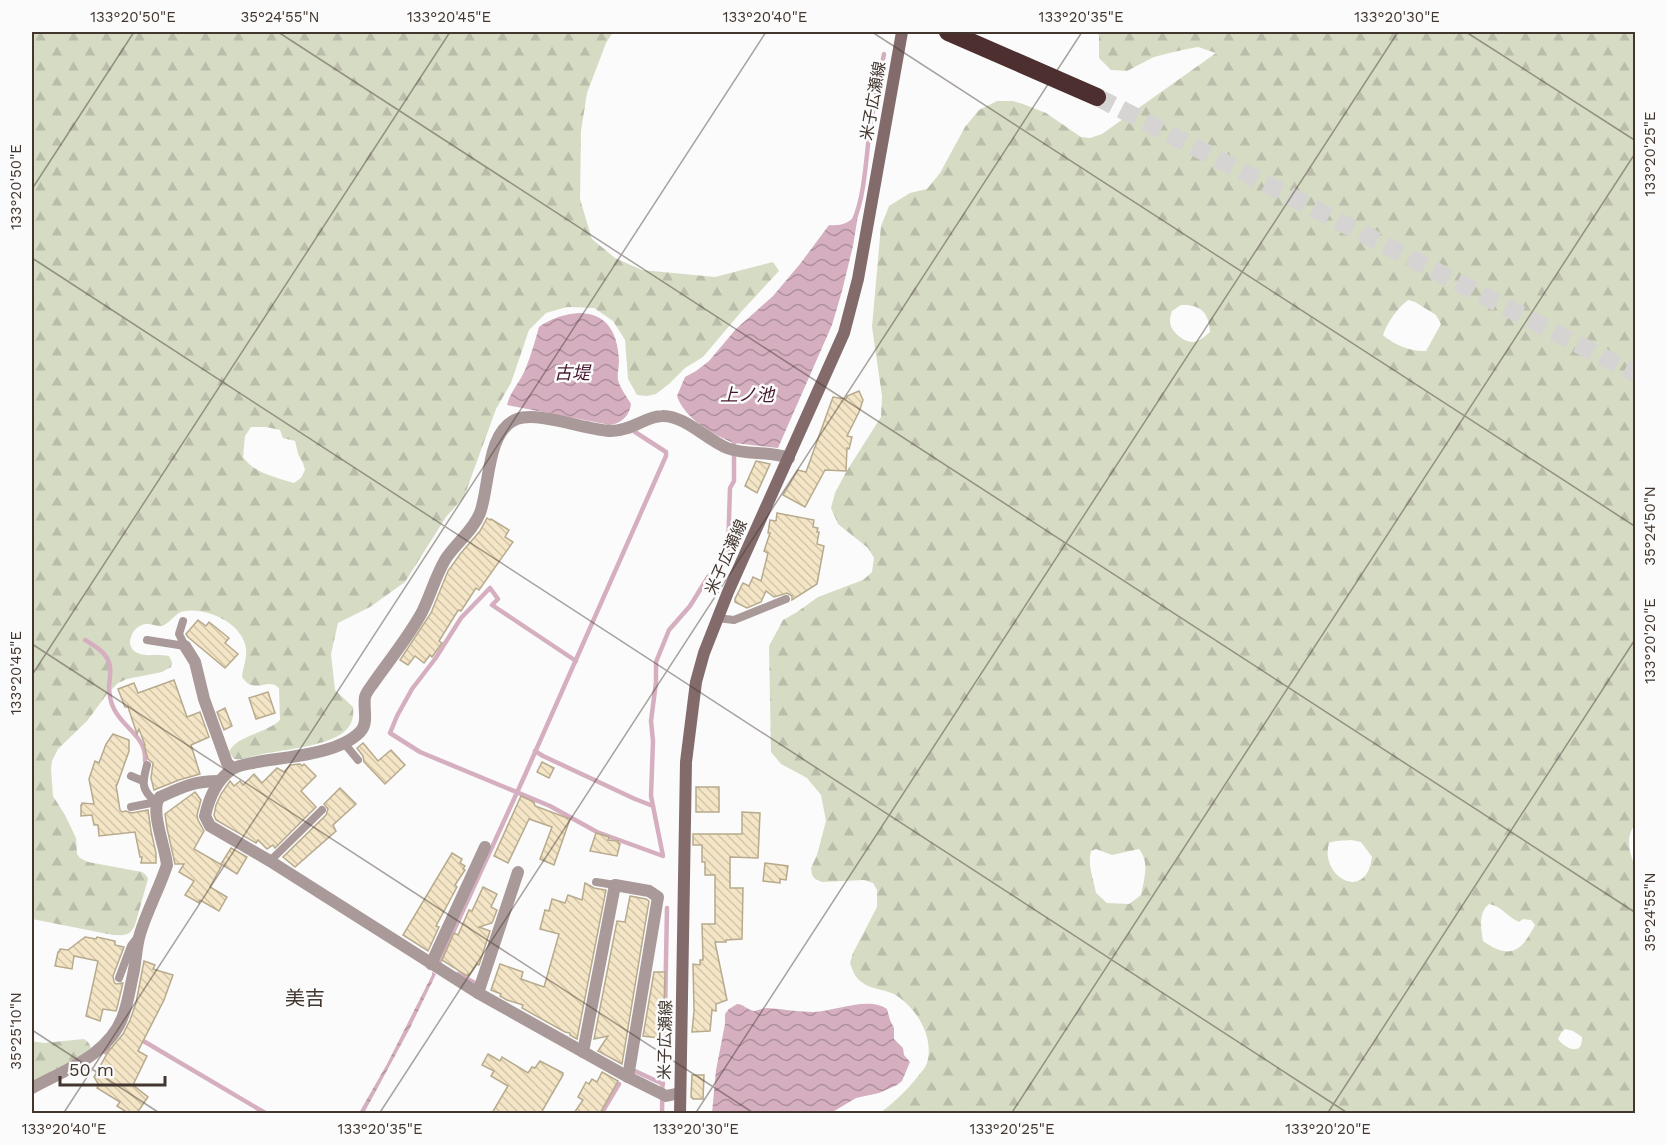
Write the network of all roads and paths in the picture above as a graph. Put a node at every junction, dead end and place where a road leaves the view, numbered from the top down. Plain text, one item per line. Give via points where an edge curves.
1 (902, 32) edge
2 (948, 32) edge
3 (969, 32) edge
4 (789, 458) junction
5 (786, 598) dead end
6 (717, 618) junction
7 (183, 621) dead end
8 (147, 640) dead end
9 (185, 646) junction
10 (344, 743) junction
11 (358, 760) dead end
12 (147, 765) dead end
13 (232, 768) junction
14 (132, 776) dead end
15 (219, 781) junction
16 (143, 782) junction
17 (156, 802) junction
18 (131, 807) dead end
19 (322, 810) dead end
20 (486, 847) dead end
21 (270, 861) junction
22 (518, 872) dead end
23 (596, 882) dead end
24 (615, 885) junction
25 (140, 935) junction
26 (431, 964) junction
27 (119, 978) dead end
28 (478, 993) junction
29 (583, 1052) junction
30 (628, 1077) junction
31 (32, 1088) edge
32 (680, 1093) junction
33 (680, 1113) edge

1 - 4 main road, 米子広瀬線 via 853,301 844,333
2 - 3 highway via 1099,94 1046,65
4 - 6 main road, 米子広瀬線
4 - 10 street via 738,452 666,416 609,431 539,418 512,422 495,445 480,514 444,562 419,617 366,695 363,728
5 - 6 lane via 734,620
6 - 32 main road, 米子広瀬線 via 696,682 686,762
7 - 9 lane via 179,634
8 - 9 lane
9 - 13 street via 195,662 204,699
10 - 11 lane
10 - 13 street
12 - 16 lane
13 - 15 street
14 - 16 lane
15 - 17 street via 192,783
15 - 21 street via 211,794 206,821
16 - 17 lane
17 - 18 lane
17 - 25 street via 166,865
19 - 21 lane
20 - 26 street
21 - 26 street
22 - 28 street
23 - 24 lane
24 - 29 street
24 - 30 street via 649,891 658,897
25 - 27 lane via 131,945
25 - 31 street via 126,1006 117,1030 86,1059
26 - 28 street
28 - 29 street
29 - 30 street
30 - 32 street via 666,1095
32 - 33 main road, 米子広瀬線

